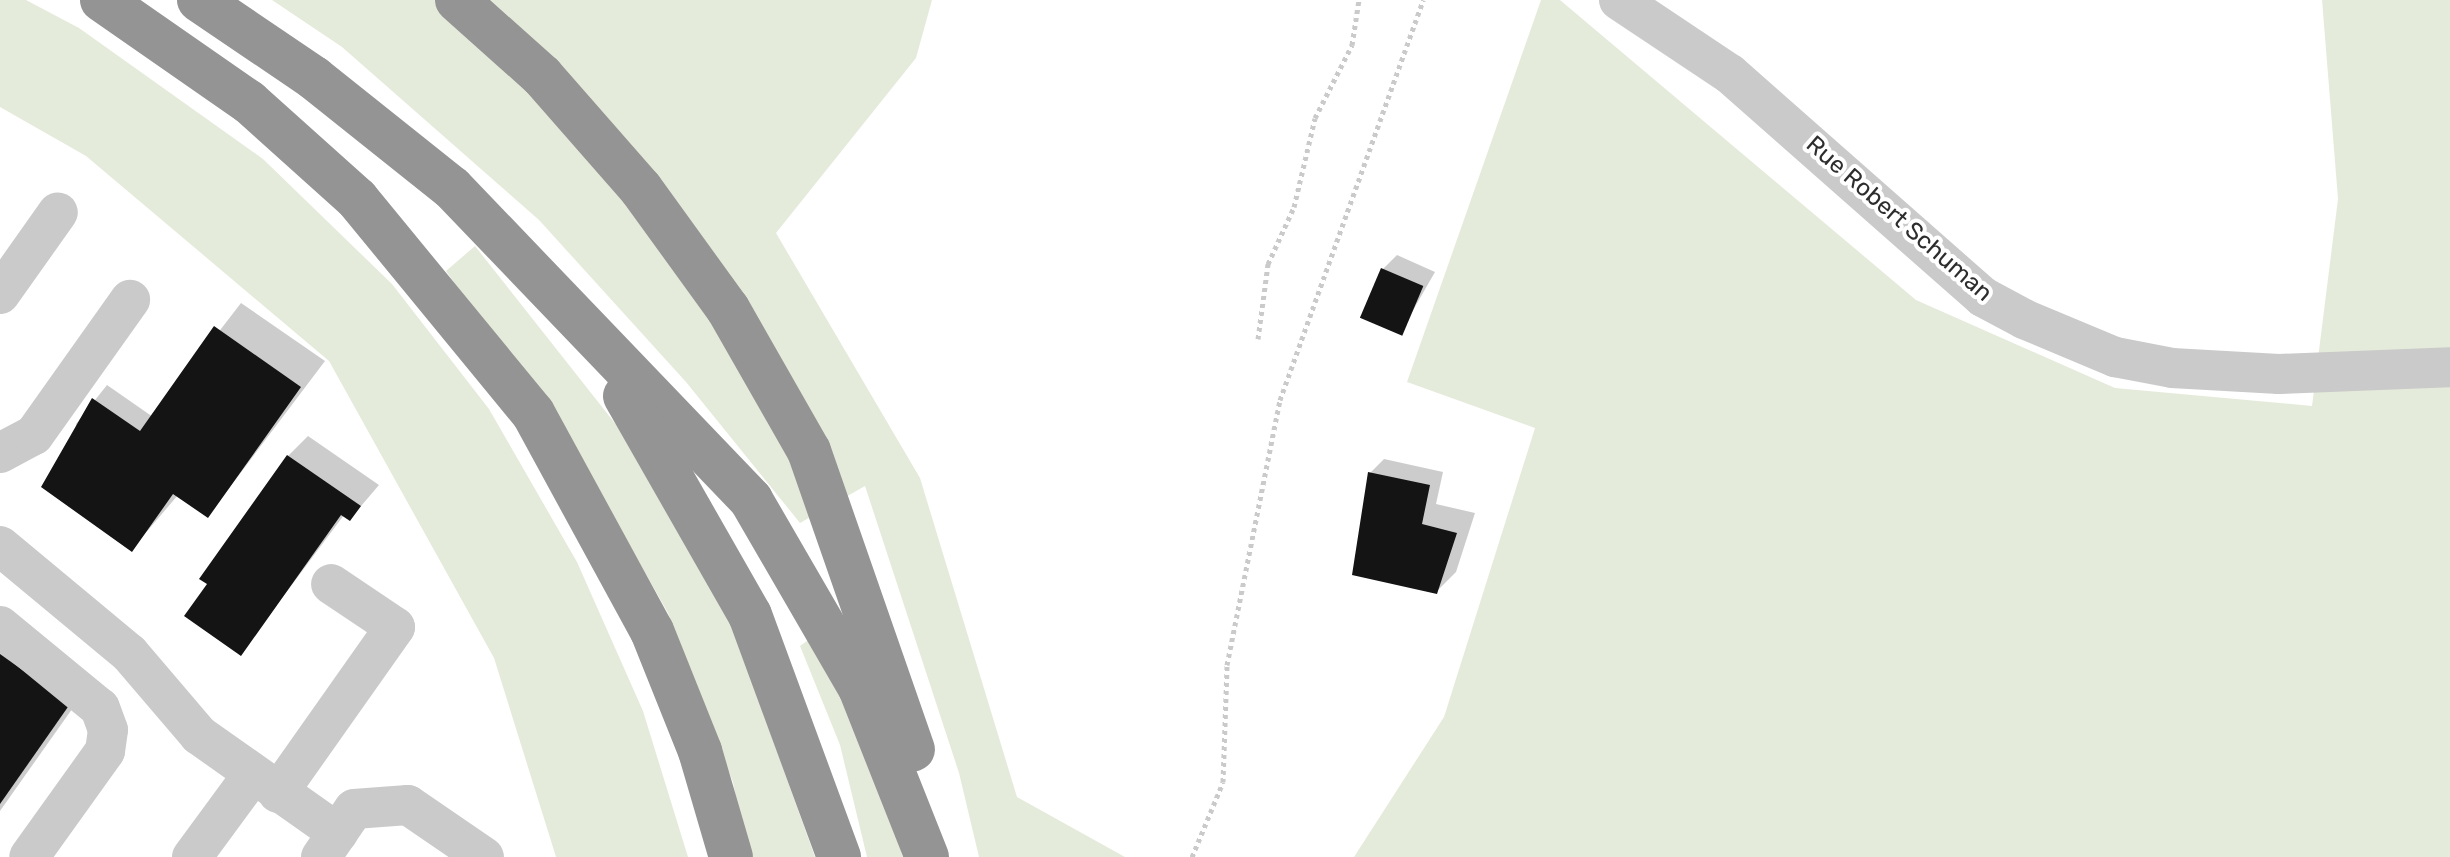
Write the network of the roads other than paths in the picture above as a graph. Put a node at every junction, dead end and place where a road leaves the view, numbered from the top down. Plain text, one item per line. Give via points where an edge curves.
1 (102, 0) edge
2 (199, 0) edge
3 (457, 0) edge
4 (1619, 0) edge
5 (58, 212) dead end
6 (0, 294) edge
7 (130, 300) dead end
8 (577, 319) junction
9 (2450, 367) edge
10 (0, 453) edge
11 (0, 546) edge
12 (331, 584) dead end
13 (0, 626) edge
14 (266, 784) junction
15 (329, 845) edge
16 (29, 857) edge
17 (192, 857) edge
18 (484, 857) edge
19 (731, 857) edge
20 (839, 857) edge
21 (927, 857) edge
22 (936, 857) edge

1 - 19 highway via 249,102 346,189 452,306 533,413 652,631 700,751
2 - 8 highway via 314,78 452,188
3 - 22 highway via 542,76 641,189 728,309 809,451 916,757
4 - 9 street, Rue Robert Schuman via 1730,74 1983,297 2024,319 2115,357 2172,368 2279,374
5 - 6 street
7 - 10 street via 34,435
8 - 20 highway via 750,615
8 - 21 highway via 751,500 860,688
11 - 14 street via 129,653 199,735
12 - 14 street via 395,627
13 - 16 street via 100,708 108,730 105,751
14 - 15 street
14 - 17 street
15 - 18 street via 354,809 408,805

